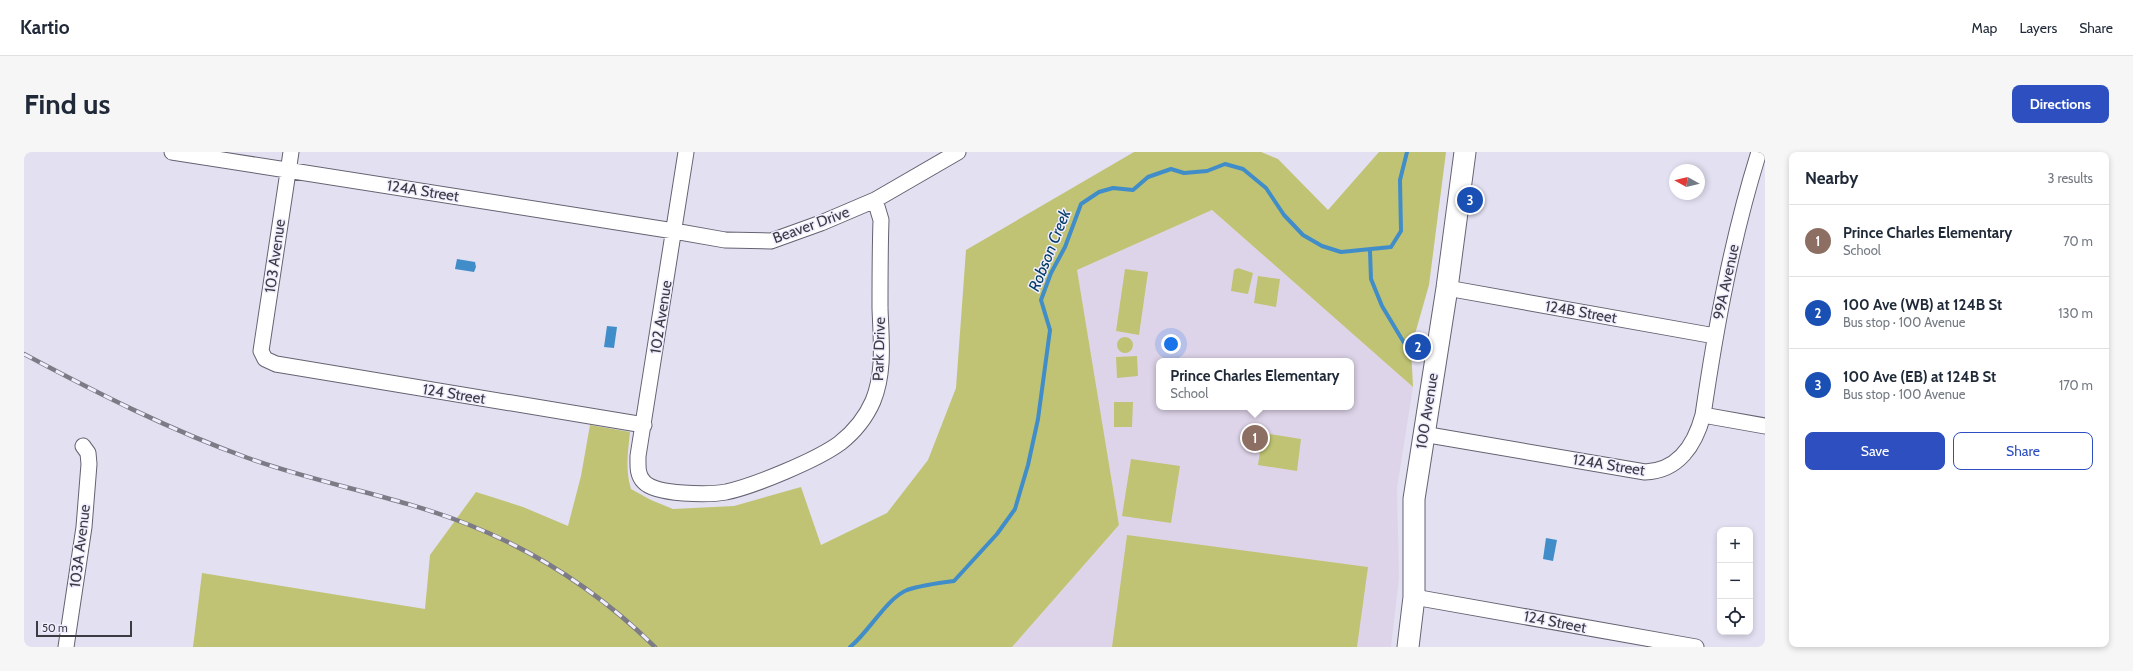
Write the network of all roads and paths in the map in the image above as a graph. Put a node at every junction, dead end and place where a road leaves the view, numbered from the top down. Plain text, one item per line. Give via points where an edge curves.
1 (172, 152) edge
2 (291, 152) edge
3 (686, 152) edge
4 (958, 152) edge
5 (1465, 152) edge
6 (1759, 152) edge
7 (288, 170) junction
8 (875, 200) junction
9 (674, 231) junction
10 (1447, 288) junction
11 (1715, 336) junction
12 (265, 358) joint
13 (1703, 415) junction
14 (644, 425) junction
15 (1765, 426) edge
16 (1423, 434) junction
17 (83, 446) dead end
18 (642, 480) joint
19 (1414, 597) junction
20 (66, 647) edge
21 (1408, 647) edge
22 (1696, 647) edge

1 - 7 street, 124A Street
2 - 7 street, 103 Avenue
3 - 9 street, 102 Avenue
4 - 8 street
5 - 10 street, 100 Avenue
6 - 11 street, 99A Avenue via 1733,244
7 - 9 street, 124A Street
7 - 12 street, 103 Avenue via 261,351
8 - 9 street, Beaver Drive via 821,224 771,241 725,240
8 - 18 street, Park Drive via 881,220 881,368 873,400 853,431 826,452 725,492 663,490 652,488
9 - 14 street, 102 Avenue
10 - 11 street, 124B Street
10 - 16 street, 100 Avenue
11 - 13 street, 99A Avenue
12 - 14 street, 124 Street via 276,364
13 - 15 street
13 - 16 street, 124A Street via 1694,440 1681,458 1669,467 1653,472
14 - 18 street, 102 Avenue via 638,463
16 - 19 street, 100 Avenue via 1413,512
17 - 20 street, 103A Avenue via 88,453 84,528
19 - 21 street, 100 Avenue
19 - 22 street, 124 Street

